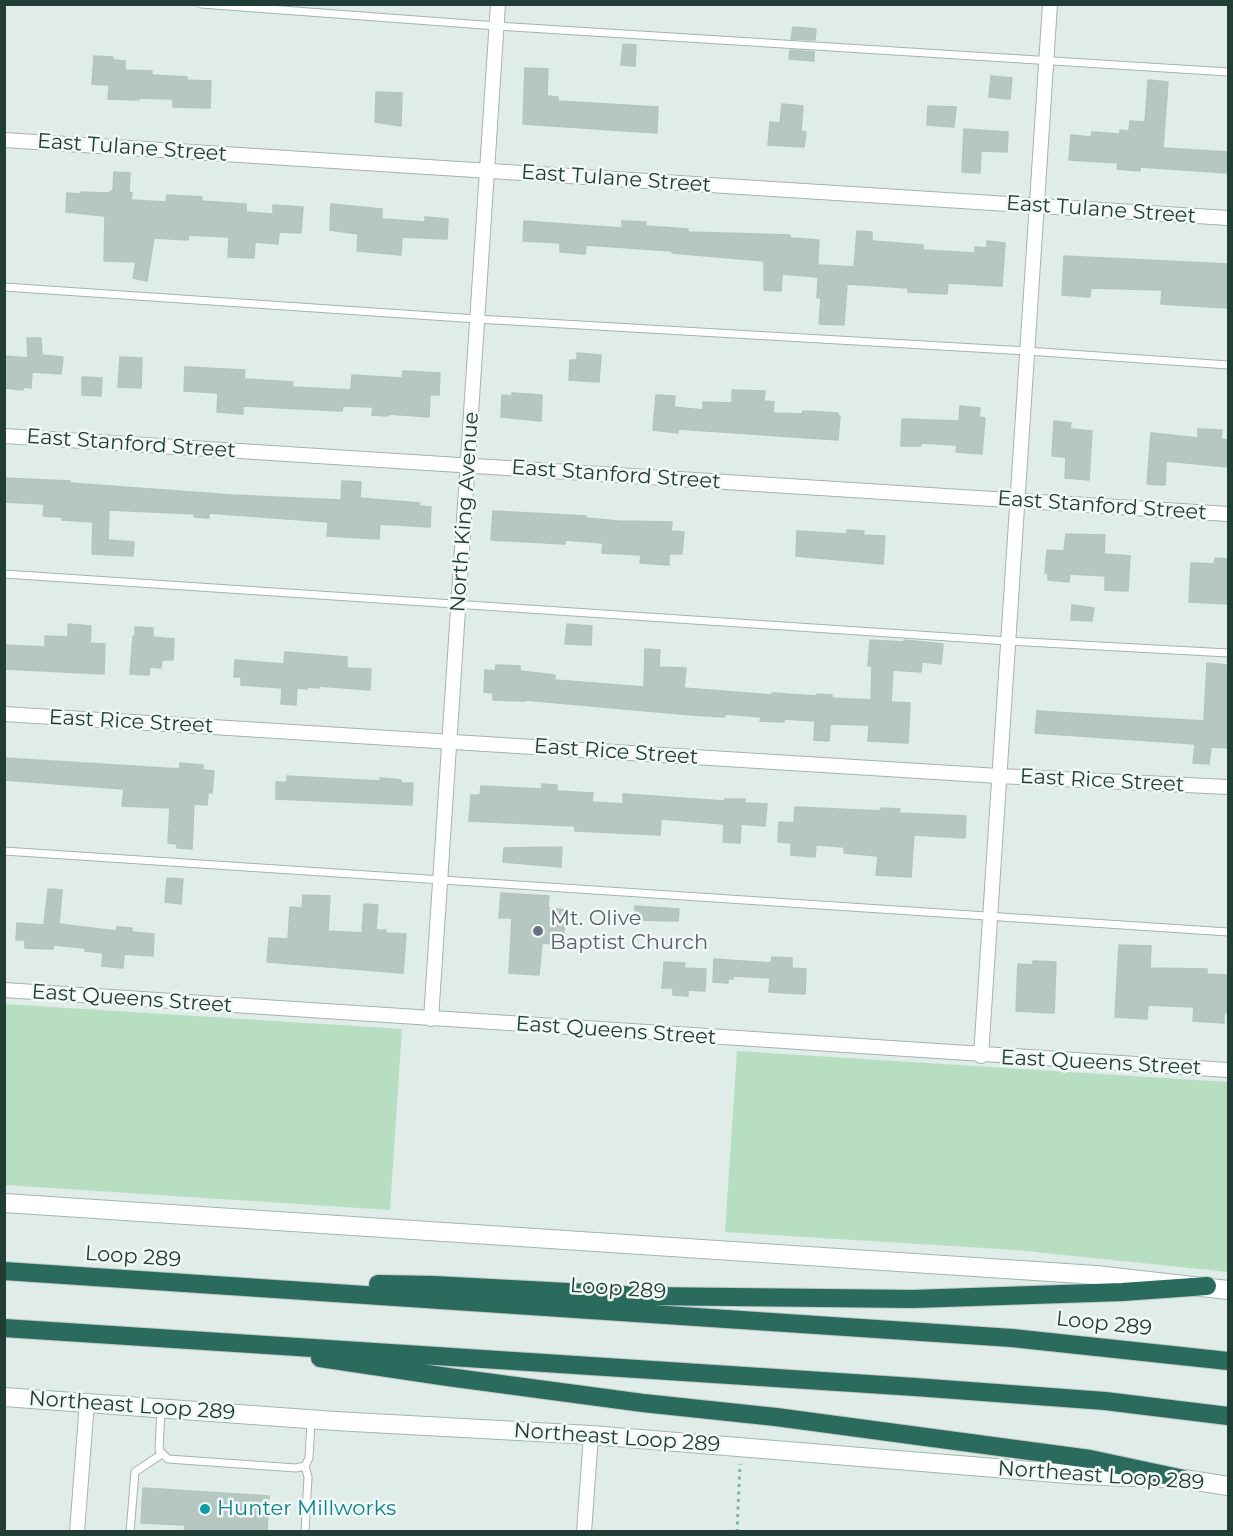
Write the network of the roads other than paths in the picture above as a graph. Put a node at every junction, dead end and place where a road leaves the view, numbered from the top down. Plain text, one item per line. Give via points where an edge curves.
1 (201, 4) edge
2 (498, 4) edge
3 (1050, 4) edge
4 (497, 26) junction
5 (1046, 60) junction
6 (1228, 72) edge
7 (4, 140) edge
8 (487, 171) junction
9 (1037, 206) junction
10 (1228, 218) edge
11 (4, 287) edge
12 (477, 319) junction
13 (1027, 351) junction
14 (1228, 365) edge
15 (4, 436) edge
16 (468, 466) junction
17 (1017, 501) junction
18 (1228, 514) edge
19 (4, 574) edge
20 (459, 605) junction
21 (1008, 640) junction
22 (1228, 653) edge
23 (4, 714) edge
24 (450, 742) junction
25 (999, 776) junction
26 (1228, 786) edge
27 (4, 851) edge
28 (440, 881) junction
29 (990, 916) junction
30 (1228, 932) edge
31 (4, 990) edge
32 (431, 1019) junction
33 (981, 1056) junction
34 (1228, 1070) edge
35 (4, 1203) edge
36 (4, 1271) edge
37 (190, 1283) junction
38 (1207, 1286) junction
39 (1228, 1290) edge
40 (4, 1328) edge
41 (209, 1341) junction
42 (1228, 1360) edge
43 (4, 1396) edge
44 (87, 1402) junction
45 (161, 1408) junction
46 (1228, 1416) edge
47 (311, 1419) junction
48 (591, 1435) junction
49 (162, 1455) junction
50 (305, 1466) junction
51 (1184, 1479) junction
52 (1228, 1486) edge
53 (77, 1532) edge
54 (130, 1532) edge
55 (305, 1532) edge
56 (584, 1532) edge

1 - 4 lane
2 - 4 street, North King Avenue
3 - 5 street
4 - 5 lane
4 - 8 street, North King Avenue
5 - 6 lane
5 - 9 street
7 - 8 street, East Tulane Street
8 - 9 street, East Tulane Street
8 - 12 street, North King Avenue
9 - 10 street, East Tulane Street
9 - 13 street
11 - 12 lane
12 - 13 lane
12 - 16 street, North King Avenue
13 - 14 lane
13 - 17 street
15 - 16 street, East Stanford Street
16 - 17 street, East Stanford Street
16 - 20 street, North King Avenue
17 - 18 street, East Stanford Street
17 - 21 street
19 - 20 lane
20 - 21 lane
20 - 24 street, North King Avenue
21 - 22 lane
21 - 25 street
23 - 24 street, East Rice Street
24 - 25 street, East Rice Street
24 - 28 street, North King Avenue
25 - 26 street, East Rice Street
25 - 29 street
27 - 28 lane
28 - 29 lane
28 - 32 street, North King Avenue
29 - 30 lane
29 - 33 street
31 - 32 street, East Queens Street
32 - 33 street, East Queens Street
33 - 34 street, East Queens Street
35 - 38 main road via 1084,1274
36 - 37 highway, Loop 289
37 - 38 highway via 434,1285 643,1296 913,1299
37 - 42 highway, Loop 289 via 1012,1338
38 - 39 main road
40 - 41 highway
41 - 46 highway via 904,1386 1105,1401
41 - 51 highway via 448,1377 1090,1460
43 - 44 main road, Northeast Loop 289
44 - 45 main road, Northeast Loop 289
44 - 53 street
45 - 47 main road, Northeast Loop 289
45 - 49 lane
47 - 48 main road, Northeast Loop 289
47 - 50 lane
48 - 51 main road, Northeast Loop 289 via 1081,1475
48 - 56 street
49 - 50 lane via 168,1459
49 - 54 lane via 135,1472
50 - 55 lane
51 - 52 main road, Northeast Loop 289

